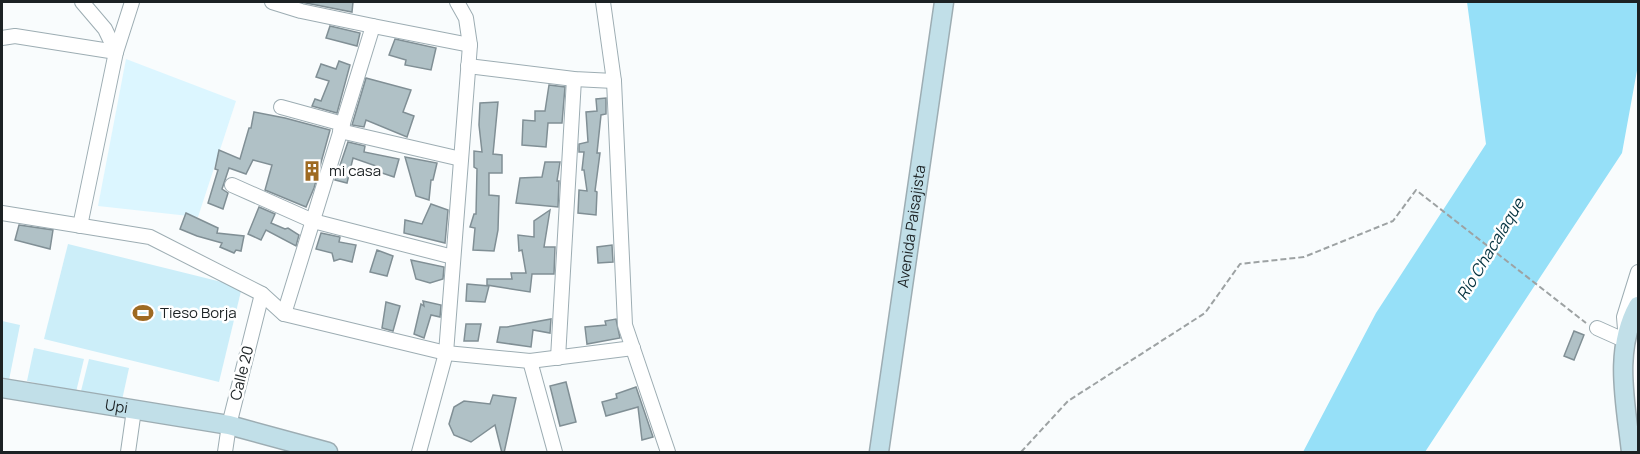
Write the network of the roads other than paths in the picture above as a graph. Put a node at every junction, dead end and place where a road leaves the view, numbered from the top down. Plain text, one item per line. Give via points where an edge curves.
1 (82, 2) edge
2 (132, 2) edge
3 (272, 2) edge
4 (457, 2) edge
5 (603, 2) edge
6 (944, 2) edge
7 (373, 26) junction
8 (2, 38) edge
9 (470, 45) junction
10 (116, 52) junction
11 (468, 66) junction
12 (574, 80) junction
13 (614, 81) junction
14 (280, 106) dead end
15 (342, 128) junction
16 (461, 159) junction
17 (232, 185) dead end
18 (2, 213) edge
19 (313, 221) junction
20 (80, 226) junction
21 (453, 257) junction
22 (1638, 272) edge
23 (262, 294) junction
24 (1637, 312) edge
25 (284, 314) junction
26 (1597, 328) road end
27 (1626, 341) junction
28 (633, 348) junction
29 (446, 353) junction
30 (558, 358) junction
31 (530, 361) junction
32 (2, 388) edge
33 (134, 410) junction
34 (230, 425) junction
35 (322, 452) edge
36 (128, 453) edge
37 (225, 453) edge
38 (419, 453) edge
39 (555, 453) edge
40 (668, 453) edge
41 (879, 453) edge
42 (1631, 453) edge

1 - 10 street via 105,29
2 - 10 street
3 - 7 street
4 - 9 street via 466,18
5 - 13 street
6 - 41 street, Avenida Paisajista
7 - 9 street
7 - 15 street
8 - 10 street via 15,36
9 - 11 street
10 - 20 street
11 - 12 street
11 - 16 street
12 - 13 street
12 - 30 street
13 - 28 street via 625,325
14 - 15 street
15 - 16 street
15 - 19 street
16 - 21 street
17 - 19 street
18 - 20 street
19 - 21 street
19 - 25 street
20 - 23 street via 150,237
21 - 29 street
22 - 27 street via 1624,317
23 - 25 street
23 - 34 street, Calle 20
24 - 27 street
25 - 29 street
26 - 27 street
27 - 42 street via 1623,366
28 - 30 street
28 - 40 street
29 - 31 street
29 - 38 street
30 - 31 street
31 - 39 street
32 - 33 street, Upi
33 - 34 street, Upi
33 - 36 street
34 - 35 street, Upi
34 - 37 street, Calle 20

